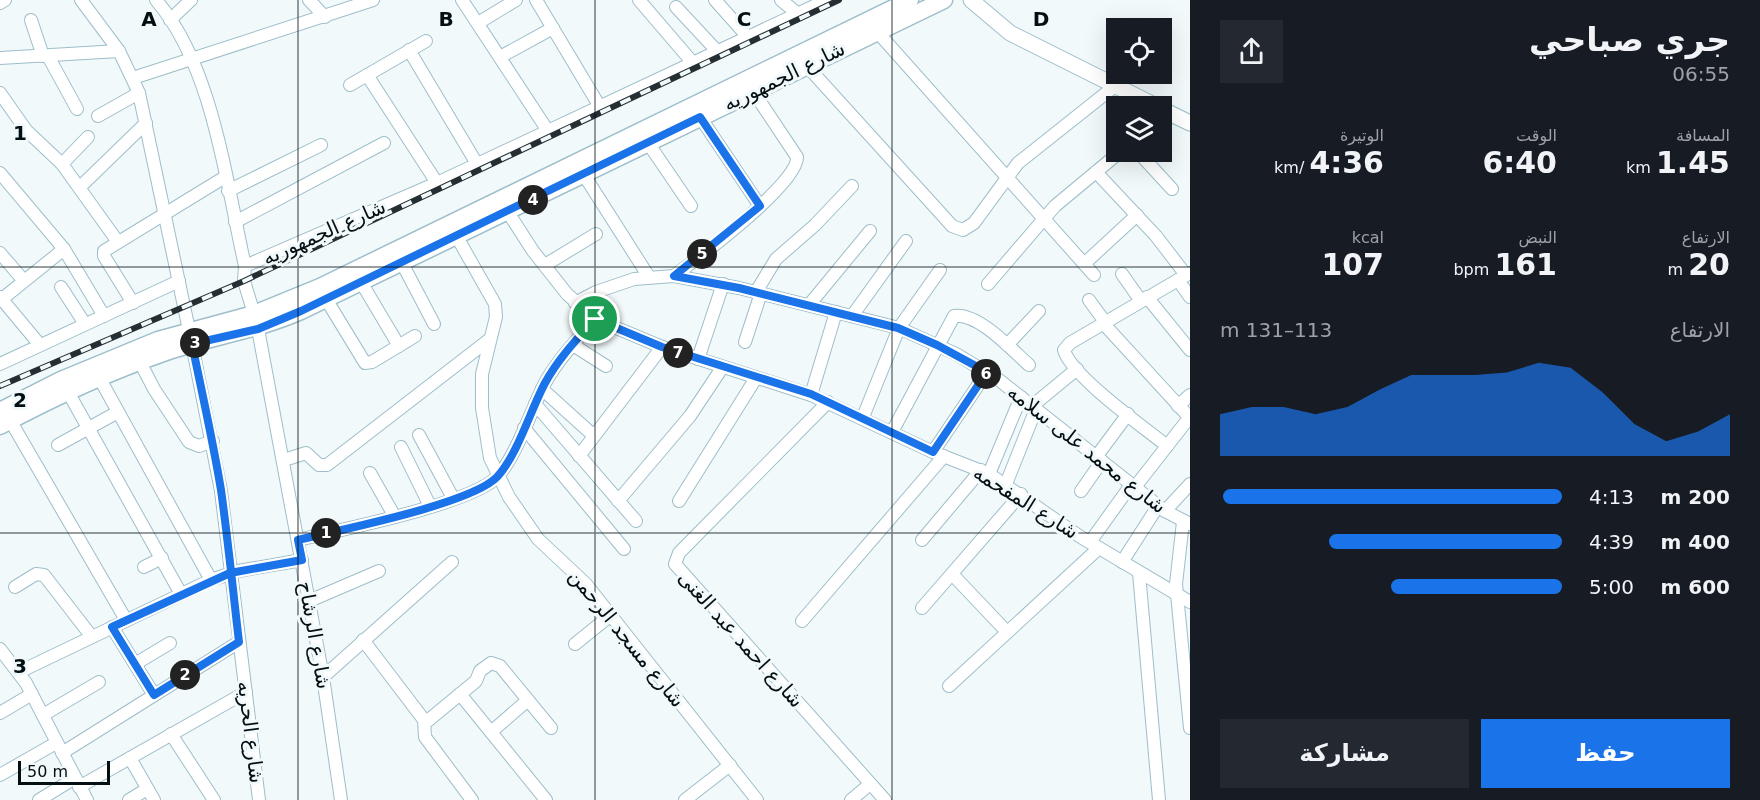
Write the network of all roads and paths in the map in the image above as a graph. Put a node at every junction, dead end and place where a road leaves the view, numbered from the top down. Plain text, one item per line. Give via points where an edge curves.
1 (4, 0) edge
2 (81, 0) edge
3 (191, 0) edge
4 (309, 0) edge
5 (372, 0) edge
6 (462, 0) edge
7 (516, 0) edge
8 (536, 0) edge
9 (639, 0) edge
10 (715, 0) edge
11 (781, 0) edge
12 (827, 0) edge
13 (910, 0) edge
14 (944, 0) edge
15 (972, 0) edge
16 (159, 1) edge
17 (0, 3) edge
18 (676, 7) dead end
19 (798, 14) junction
20 (325, 17) junction
21 (32, 20) dead end
22 (170, 20) junction
23 (478, 23) junction
24 (872, 26) junction
25 (554, 28) junction
26 (748, 37) junction
27 (426, 41) dead end
28 (410, 50) junction
29 (119, 51) junction
30 (717, 51) junction
31 (46, 56) junction
32 (500, 57) junction
33 (0, 58) edge
34 (193, 59) junction
35 (693, 63) junction
36 (806, 65) junction
37 (367, 75) junction
38 (133, 78) junction
39 (350, 86) dead end
40 (1115, 86) junction
41 (753, 91) junction
42 (0, 93) edge
43 (139, 93) junction
44 (1133, 96) edge
45 (600, 107) junction
46 (77, 109) dead end
47 (98, 116) dead end
48 (1172, 116) edge
49 (700, 117) junction
50 (146, 123) junction
51 (1190, 123) edge
52 (548, 131) junction
53 (88, 137) dead end
54 (384, 143) dead end
55 (648, 143) junction
56 (321, 145) dead end
57 (1108, 162) edge
58 (1147, 162) edge
59 (62, 164) junction
60 (477, 164) junction
61 (1096, 172) junction
62 (0, 173) edge
63 (584, 175) junction
64 (225, 177) junction
65 (1007, 177) junction
66 (437, 183) junction
67 (852, 186) dead end
68 (80, 187) junction
69 (1172, 189) dead end
70 (228, 191) junction
71 (504, 206) junction
72 (690, 206) dead end
73 (760, 206) junction
74 (165, 213) junction
75 (1137, 215) junction
76 (1044, 218) junction
77 (235, 222) junction
78 (870, 231) dead end
79 (596, 234) dead end
80 (457, 237) junction
81 (906, 241) dead end
82 (118, 242) junction
83 (64, 249) junction
84 (0, 253) edge
85 (402, 263) junction
86 (1084, 264) junction
87 (544, 265) junction
88 (245, 266) junction
89 (940, 270) dead end
90 (1122, 274) dead end
91 (1094, 275) dead end
92 (674, 276) junction
93 (1184, 276) edge
94 (649, 277) junction
95 (24, 280) junction
96 (179, 282) junction
97 (361, 282) junction
98 (723, 284) junction
99 (988, 284) dead end
100 (61, 287) dead end
101 (758, 293) junction
102 (1190, 297) edge
103 (1, 298) edge
104 (326, 299) junction
105 (1144, 299) junction
106 (1089, 300) dead end
107 (133, 303) junction
108 (575, 303) junction
109 (808, 305) junction
110 (1039, 311) dead end
111 (836, 312) junction
112 (104, 316) junction
113 (852, 316) junction
114 (595, 319) junction
115 (256, 321) junction
116 (1104, 323) junction
117 (85, 324) junction
118 (434, 324) dead end
119 (898, 328) junction
120 (415, 336) dead end
121 (190, 337) junction
122 (490, 339) junction
123 (745, 342) dead end
124 (40, 345) junction
125 (399, 345) junction
126 (573, 345) junction
127 (937, 345) junction
128 (1007, 345) junction
129 (662, 347) junction
130 (1190, 350) edge
131 (698, 359) junction
132 (140, 362) junction
133 (0, 364) edge
134 (1029, 365) dead end
135 (606, 366) dead end
136 (722, 368) junction
137 (1077, 369) junction
138 (987, 372) junction
139 (756, 378) junction
140 (100, 379) junction
141 (542, 389) junction
142 (68, 392) junction
143 (811, 394) junction
144 (1190, 395) edge
145 (1021, 397) junction
146 (828, 402) junction
147 (535, 404) junction
148 (1178, 406) junction
149 (1034, 407) junction
150 (118, 412) junction
151 (1128, 414) junction
152 (863, 417) junction
153 (1190, 418) edge
154 (3, 419) edge
155 (89, 428) junction
156 (524, 428) junction
157 (892, 432) junction
158 (419, 435) dead end
159 (594, 436) junction
160 (213, 441) junction
161 (58, 445) dead end
162 (1167, 446) junction
163 (401, 447) dead end
164 (939, 454) junction
165 (579, 456) junction
166 (1099, 459) junction
167 (284, 460) junction
168 (985, 472) junction
169 (370, 473) dead end
170 (498, 476) junction
171 (1006, 484) junction
172 (1190, 484) edge
173 (1133, 486) junction
174 (1081, 491) dead end
175 (1021, 494) junction
176 (453, 498) junction
177 (618, 501) junction
178 (679, 501) dead end
179 (430, 506) junction
180 (1161, 509) junction
181 (395, 517) junction
182 (636, 521) dead end
183 (1186, 523) edge
184 (298, 540) junction
185 (922, 540) dead end
186 (1095, 545) junction
187 (624, 549) dead end
188 (162, 558) junction
189 (302, 560) junction
190 (452, 562) dead end
191 (1122, 562) junction
192 (144, 567) dead end
193 (379, 571) dead end
194 (234, 572) junction
195 (1139, 573) junction
196 (952, 574) junction
197 (211, 580) junction
198 (15, 587) dead end
199 (181, 594) junction
200 (1178, 594) junction
201 (309, 601) junction
202 (1190, 602) edge
203 (922, 608) dead end
204 (610, 615) junction
205 (126, 620) junction
206 (802, 621) dead end
207 (112, 627) junction
208 (1007, 632) junction
209 (92, 637) junction
210 (363, 640) junction
211 (239, 642) junction
212 (170, 643) dead end
213 (575, 644) dead end
214 (3, 656) edge
215 (135, 664) junction
216 (19, 672) junction
217 (323, 676) junction
218 (99, 682) dead end
219 (949, 686) dead end
220 (246, 692) junction
221 (32, 694) junction
222 (460, 694) junction
223 (154, 695) junction
224 (528, 700) junction
225 (0, 713) edge
226 (43, 715) junction
227 (425, 723) junction
228 (550, 728) dead end
229 (1190, 728) edge
230 (491, 732) junction
231 (171, 734) junction
232 (59, 748) junction
233 (130, 758) junction
234 (730, 765) junction
235 (0, 775) edge
236 (77, 782) junction
237 (870, 783) junction
238 (150, 794) edge
239 (256, 799) edge
240 (39, 800) edge
241 (87, 800) edge
242 (129, 800) edge
243 (214, 800) edge
244 (341, 800) edge
245 (472, 800) edge
246 (546, 800) edge
247 (685, 800) edge
248 (757, 800) edge
249 (851, 800) edge
250 (885, 800) edge
251 (1159, 800) edge

1 - 17 street
2 - 29 street, شارع الحريه
3 - 22 street
4 - 20 street
5 - 20 street
6 - 23 street
7 - 23 street
8 - 25 street
9 - 35 street
10 - 26 street
11 - 19 street
12 - 19 street, شارع الجمهوريه
13 - 24 main road, شارع الجمهوريه
14 - 24 main road, شارع الجمهوريه
15 - 40 street via 1010,33
16 - 22 street, شارع الرشاح
18 - 30 street
19 - 26 street, شارع الجمهوريه
20 - 34 street
21 - 31 street
22 - 34 street, شارع الرشاح
23 - 32 street
24 - 36 main road, شارع الجمهوريه
24 - 65 street
24 - 71 main road, شارع الجمهوريه
25 - 32 street
25 - 45 street
26 - 30 street, شارع الجمهوريه
27 - 28 street
28 - 37 street
28 - 60 street
29 - 31 street
29 - 38 street, شارع الحريه
30 - 35 street, شارع الجمهوريه
31 - 33 street
31 - 46 street
32 - 52 street
34 - 38 street
34 - 64 street, شارع الرشاح via 208,101
35 - 45 street, شارع الجمهوريه
36 - 41 main road, شارع الجمهوريه
36 - 65 street via 952,226 963,230 974,223
37 - 39 street
37 - 66 street
38 - 43 street, شارع الحريه
40 - 44 street
40 - 65 street via 1018,163
41 - 49 main road, شارع الجمهوريه
41 - 73 street via 797,157 795,169
42 - 59 street via 26,130
43 - 47 street
43 - 50 street, شارع الحريه
45 - 52 street, شارع الجمهوريه
48 - 51 street
49 - 55 main road, شارع الجمهوريه
49 - 73 street
50 - 68 street
50 - 74 street, شارع الحريه
52 - 60 street, شارع الجمهوريه
53 - 59 street
54 - 77 street
55 - 63 main road, شارع الجمهوريه
55 - 72 street
56 - 70 street
57 - 61 street
58 - 69 street
59 - 68 street
60 - 66 street, شارع الجمهوريه
61 - 75 street
61 - 76 street
62 - 83 street
63 - 71 main road, شارع الجمهوريه
63 - 94 street
64 - 70 street, شارع الرشاح
64 - 74 street
65 - 76 street
66 - 88 street, شارع الجمهوريه
67 - 101 street via 776,259
68 - 82 street
70 - 77 street, شارع الرشاح
71 - 80 main road, شارع الجمهوريه
71 - 87 street, شارع المفحمه
71 - 115 main road, شارع الجمهوريه via 320,287
73 - 92 street
74 - 82 street
74 - 96 street, شارع الحريه
75 - 86 street
75 - 93 street
76 - 86 street
76 - 99 street
77 - 88 street, شارع الرشاح
78 - 109 street
79 - 87 street
80 - 85 main road, شارع الجمهوريه
80 - 122 street, شارع مسجد الرحمن via 495,304
81 - 113 street
82 - 107 street via 104,253
83 - 95 street
83 - 112 street
84 - 95 street
85 - 97 main road, شارع الجمهوريه
85 - 118 street
86 - 91 street
87 - 108 street, شارع المفحمه
88 - 115 street, شارع الرشاح via 243,281
89 - 119 street
90 - 105 street
92 - 94 street, شارع محمد على سلامه
92 - 98 street, شارع محمد على سلامه
93 - 102 street
93 - 105 street
94 - 108 street, شارع محمد على سلامه via 608,287
95 - 103 street
96 - 107 street
96 - 121 street, شارع الحريه
97 - 104 main road, شارع الجمهوريه
97 - 125 street
98 - 101 street, شارع محمد على سلامه
98 - 131 street
100 - 117 street
101 - 109 street, شارع محمد على سلامه
101 - 123 street
103 - 124 street
104 - 115 main road, شارع الجمهوريه
104 - 125 street via 362,362 369,363
105 - 116 street
105 - 130 street
106 - 116 street
107 - 112 street
108 - 114 street, شارع المفحمه
109 - 111 street, شارع محمد على سلامه
110 - 128 street
111 - 113 street, شارع محمد على سلامه
111 - 143 street
112 - 117 street
113 - 119 street, شارع محمد على سلامه
114 - 126 street
114 - 129 street, شارع المفحمه
115 - 121 main road, شارع الجمهوريه
115 - 167 street, شارع الرشاح
116 - 137 street via 1065,348 1066,356
116 - 148 street
117 - 124 street
119 - 127 street, شارع محمد على سلامه
119 - 152 street
120 - 125 street
121 - 132 main road, شارع الجمهوريه
121 - 154 main road, شارع الجمهوريه via 110,359
121 - 160 street, شارع الحريه
122 - 167 street via 327,465 317,464 306,453
122 - 170 street, شارع مسجد الرحمن via 482,374 482,408 490,458
124 - 133 street
126 - 135 street
126 - 141 street
127 - 128 street via 950,320 961,315 980,323
127 - 138 street, شارع محمد على سلامه
127 - 157 street
128 - 134 street
129 - 131 street, شارع المفحمه
129 - 159 street
131 - 136 street, شارع المفحمه
132 - 140 main road, شارع الجمهوريه
132 - 160 street via 189,442 199,446
136 - 139 street, شارع المفحمه
136 - 177 street via 690,416
137 - 149 street
137 - 151 street
138 - 145 street, شارع محمد على سلامه
138 - 164 street
139 - 143 street, شارع المفحمه
139 - 178 street
140 - 142 main road, شارع الجمهوريه
140 - 150 street
141 - 147 street
141 - 159 street
142 - 154 main road, شارع الجمهوريه
142 - 155 street
143 - 146 street, شارع المفحمه
144 - 148 street
145 - 149 street, شارع محمد على سلامه
145 - 168 street
146 - 152 street, شارع المفحمه
146 - 237 street, شارع احمد عبد الغنى via 675,561 676,567
147 - 156 street
147 - 165 street
148 - 153 street
149 - 166 street, شارع محمد على سلامه
149 - 171 street
150 - 155 street
150 - 197 street
151 - 162 street
151 - 166 street
152 - 157 street, شارع المفحمه
153 - 162 street
154 - 205 street
155 - 161 street
155 - 188 street
156 - 170 street
156 - 187 street
157 - 164 street, شارع المفحمه
158 - 176 street
159 - 165 street
160 - 194 street, شارع الحريه
162 - 173 street
163 - 179 street
164 - 168 street, شارع المفحمه
164 - 206 street
165 - 177 street
166 - 173 street, شارع محمد على سلامه
166 - 174 street
167 - 184 street, شارع الرشاح
168 - 171 street, شارع المفحمه
168 - 185 street
169 - 181 street
170 - 176 street via 479,489
170 - 204 street, شارع مسجد الرحمن via 538,539 575,572
171 - 175 street, شارع المفحمه
172 - 180 street
173 - 180 street, شارع محمد على سلامه
173 - 186 street
175 - 186 street, شارع المفحمه
175 - 196 street
176 - 179 street
177 - 182 street
179 - 181 street
180 - 183 street, شارع محمد على سلامه
180 - 191 street
181 - 184 street
183 - 200 street via 1176,573
184 - 189 street, شارع الرشاح
186 - 191 street, شارع المفحمه
186 - 208 street
188 - 192 street
188 - 199 street
189 - 194 street
189 - 201 street, شارع الرشاح
190 - 210 street
191 - 195 street, شارع المفحمه
193 - 201 street
194 - 197 street
194 - 211 street, شارع الحريه
195 - 200 street, شارع المفحمه
195 - 251 street
196 - 203 street
196 - 208 street
197 - 199 street
198 - 209 street via 36,574 44,575
199 - 205 street
200 - 202 street, شارع المفحمه
200 - 229 street
201 - 217 street, شارع الرشاح
204 - 213 street
204 - 234 street, شارع مسجد الرحمن
205 - 207 street
207 - 209 street
207 - 215 street
208 - 219 street
209 - 216 street
210 - 217 street
210 - 227 street
211 - 220 street, شارع الحريه
211 - 223 street
212 - 215 street
214 - 216 street
215 - 223 street
216 - 221 street
217 - 244 street, شارع الرشاح
218 - 226 street
220 - 231 street
220 - 239 street, شارع الحريه
221 - 225 street
221 - 226 street
222 - 224 street via 476,681 481,670 494,663
222 - 227 street
222 - 230 street
223 - 232 street
224 - 228 street
224 - 230 street
226 - 232 street
227 - 245 street via 425,737
230 - 246 street
231 - 233 street
231 - 243 street
232 - 235 street
232 - 236 street
233 - 236 street
233 - 238 street
234 - 247 street
234 - 248 street, شارع مسجد الرحمن
236 - 240 street
236 - 241 street
237 - 249 street
237 - 250 street, شارع احمد عبد الغنى
238 - 242 street

